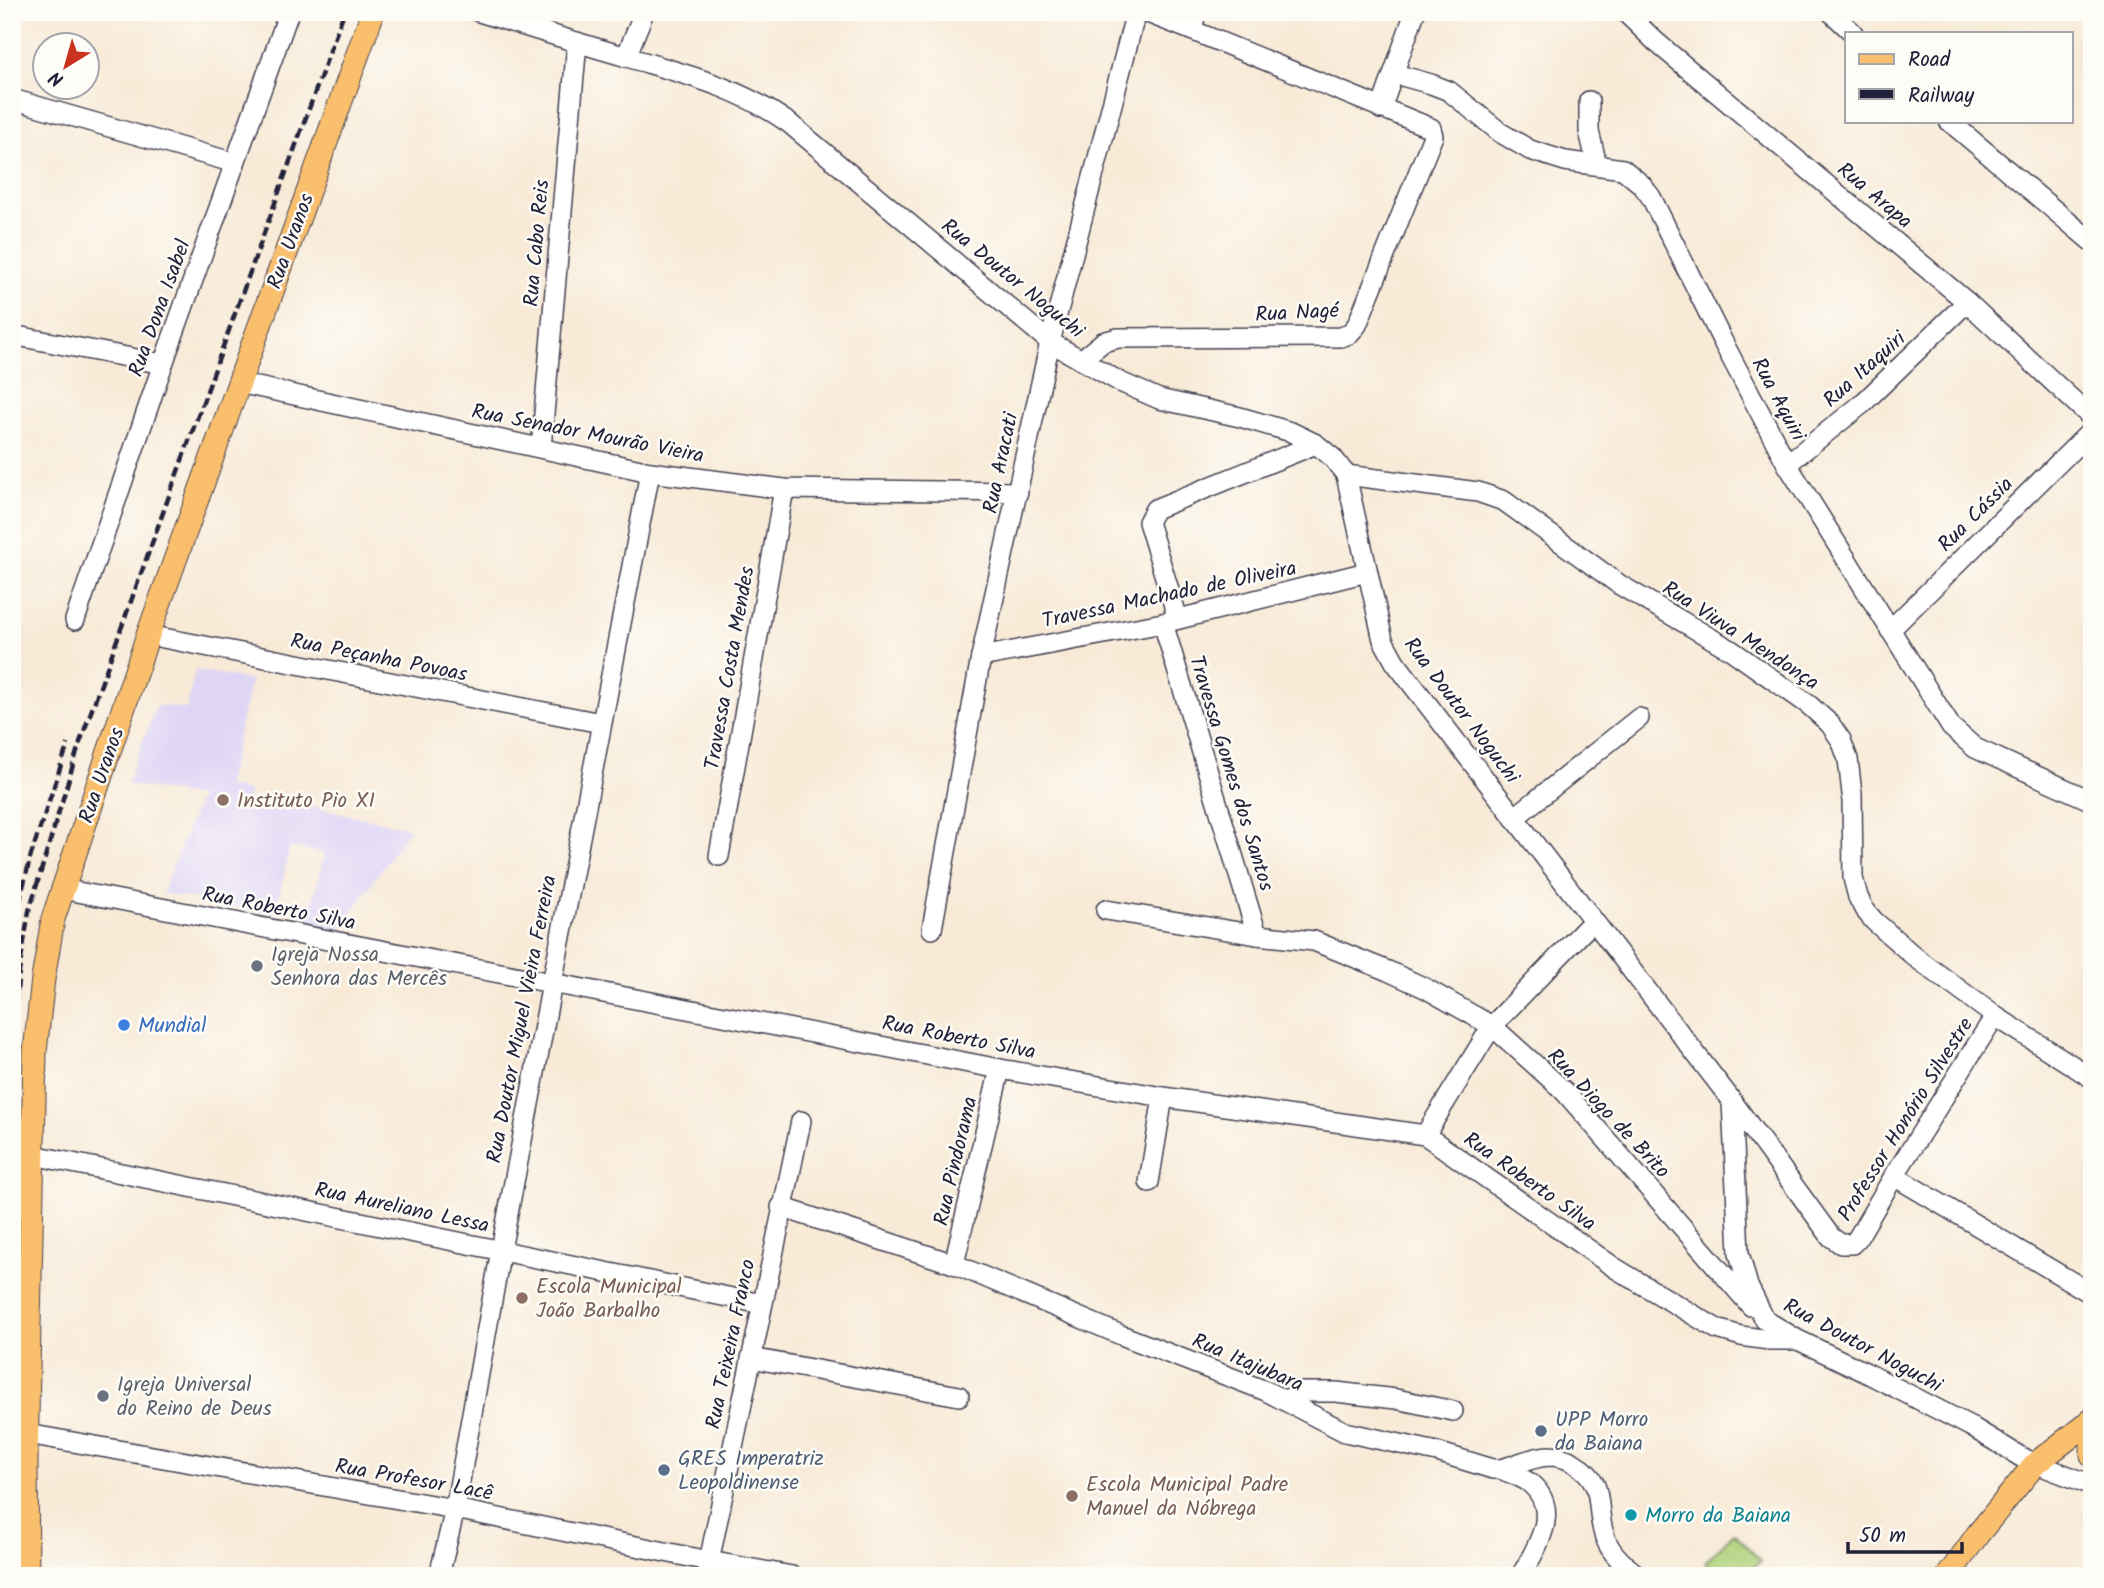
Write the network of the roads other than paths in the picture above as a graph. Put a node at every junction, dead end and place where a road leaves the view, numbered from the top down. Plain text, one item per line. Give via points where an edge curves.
1 (289, 12) edge
2 (373, 12) edge
3 (478, 12) edge
4 (644, 12) edge
5 (1136, 12) edge
6 (1145, 12) edge
7 (1415, 12) edge
8 (1625, 12) edge
9 (1831, 12) edge
10 (1194, 21) edge
11 (1852, 32) edge
12 (577, 42) junction
13 (626, 57) junction
14 (1395, 74) junction
15 (12, 99) edge
16 (1589, 101) dead end
17 (1381, 109) junction
18 (1950, 122) edge
19 (235, 163) junction
20 (1597, 165) junction
21 (2092, 242) edge
22 (1968, 302) junction
23 (12, 335) edge
24 (1050, 342) junction
25 (1081, 360) junction
26 (163, 364) junction
27 (239, 383) junction
28 (2092, 418) edge
29 (2092, 430) edge
30 (1317, 444) junction
31 (541, 448) junction
32 (1787, 464) junction
33 (650, 472) junction
34 (1346, 475) junction
35 (784, 489) junction
36 (1018, 492) junction
37 (1367, 572) junction
38 (75, 620) dead end
39 (1170, 621) junction
40 (1890, 630) junction
41 (148, 635) junction
42 (981, 657) junction
43 (1639, 718) dead end
44 (601, 723) junction
45 (2092, 801) edge
46 (1514, 818) junction
47 (719, 856) dead end
48 (62, 889) junction
49 (1106, 910) dead end
50 (1593, 921) junction
51 (932, 929) dead end
52 (1257, 935) junction
53 (551, 984) junction
54 (1995, 1016) junction
55 (1492, 1026) junction
56 (1000, 1069) junction
57 (2092, 1078) edge
58 (1163, 1097) junction
59 (1732, 1101) junction
60 (800, 1121) dead end
61 (1425, 1135) junction
62 (33, 1155) junction
63 (1894, 1176) junction
64 (1149, 1182) dead end
65 (781, 1207) junction
66 (500, 1250) junction
67 (954, 1264) junction
68 (2092, 1294) edge
69 (762, 1304) junction
70 (1765, 1320) junction
71 (1798, 1340) junction
72 (751, 1358) junction
73 (959, 1395) dead end
74 (1286, 1400) junction
75 (1452, 1411) dead end
76 (2092, 1420) edge
77 (27, 1434) junction
78 (2092, 1442) edge
79 (2092, 1455) edge
80 (2040, 1460) junction
81 (1501, 1469) junction
82 (2092, 1473) edge
83 (2092, 1485) edge
84 (455, 1509) junction
85 (707, 1568) edge
86 (27, 1576) edge
87 (439, 1576) edge
88 (792, 1576) edge
89 (1521, 1576) edge
90 (1639, 1576) edge
91 (1948, 1576) edge

1 - 19 street, Rua Dona Isabel
2 - 27 main road, Rua Uranos
3 - 12 street, Rua Doutor Noguchi
4 - 13 street
5 - 24 street, Rua Aracati
6 - 10 street
7 - 14 street
8 - 22 street, Rua Arapa
9 - 11 street
10 - 17 street
12 - 13 street, Rua Doutor Noguchi
12 - 31 street, Rua Cabo Reis
13 - 24 street, Rua Doutor Noguchi via 699,78 764,105
14 - 17 street
14 - 20 street, Rua Aquiri via 1449,91 1530,150
15 - 19 street
16 - 20 street via 1589,131
17 - 25 street, Rua Nagé via 1431,128 1433,136 1357,325 1349,334 1118,338 1103,342
18 - 21 street
19 - 26 street, Rua Dona Isabel
20 - 32 street, Rua Aquiri via 1623,169 1651,197
22 - 28 street, Rua Arapa
22 - 32 street, Rua Itaquiri via 1863,404
23 - 26 street
24 - 25 street, Rua Doutor Noguchi
24 - 36 street, Rua Aracati
25 - 30 street, Rua Doutor Noguchi via 1159,399 1240,417
26 - 38 street, Rua Dona Isabel
27 - 31 street, Rua Senador Mourão Vieira
27 - 41 main road, Rua Uranos
29 - 40 street, Rua Cássia
30 - 34 street, Rua Doutor Noguchi
30 - 39 street, Travessa Gomes dos Santos via 1154,509 1148,522
31 - 33 street, Rua Senador Mourão Vieira
32 - 40 street, Rua Aquiri
33 - 35 street, Rua Senador Mourão Vieira
33 - 44 street, Rua Doutor Miguel Vieira Ferreira
34 - 37 street, Rua Doutor Noguchi
34 - 54 street, Rua Viuva Mendonça via 1478,492 1504,501 1620,585 1731,650 1809,705 1830,724 1847,759 1853,878 1864,909 1914,957
35 - 36 street, Rua Senador Mourão Vieira
35 - 47 street, Travessa Costa Mendes
36 - 42 street, Rua Aracati
37 - 39 street, Travessa Machado de Oliveira
37 - 46 street, Rua Doutor Noguchi via 1388,652
39 - 42 street, Travessa Machado de Oliveira
39 - 52 street, Travessa Gomes dos Santos
40 - 45 street, Rua Aquiri via 1962,739
41 - 44 street, Rua Peçanha Povoas
41 - 48 main road, Rua Uranos
42 - 51 street, Rua Aracati
43 - 46 street
44 - 53 street, Rua Doutor Miguel Vieira Ferreira
46 - 50 street, Rua Doutor Noguchi
48 - 53 street, Rua Roberto Silva
48 - 62 main road, Rua Uranos via 43,979 35,1052
49 - 52 street, Rua Diogo de Brito
50 - 55 street
50 - 59 street, Rua Doutor Noguchi
52 - 55 street, Rua Diogo de Brito via 1301,938 1341,951 1425,988
53 - 56 street, Rua Roberto Silva
53 - 66 street, Rua Doutor Miguel Vieira Ferreira
54 - 57 street, Rua Viuva Mendonça
54 - 63 street, Professor Honório Silvestre
55 - 61 street
55 - 70 street, Rua Diogo de Brito via 1564,1091
56 - 58 street, Rua Roberto Silva
56 - 67 street, Rua Pindorama
58 - 61 street, Rua Roberto Silva
58 - 64 street
59 - 63 street, Professor Honório Silvestre via 1831,1237 1841,1244 1857,1239
59 - 70 street, Rua Doutor Noguchi via 1739,1253 1748,1286
60 - 65 street, Rua Teixeira Franco
61 - 71 street, Rua Roberto Silva via 1615,1268 1717,1329 1769,1340
62 - 66 street, Rua Aureliano Lessa
62 - 77 main road, Rua Uranos
63 - 68 street
65 - 67 street, Rua Itajubara
65 - 69 street, Rua Teixeira Franco
66 - 69 street, Rua Aureliano Lessa
66 - 84 street, Rua Doutor Miguel Vieira Ferreira
67 - 74 street, Rua Itajubara
69 - 72 street, Rua Teixeira Franco
70 - 71 street, Rua Doutor Noguchi
71 - 80 street, Rua Doutor Noguchi via 2014,1451 2032,1452
72 - 73 street
72 - 85 street, Rua Teixeira Franco
74 - 75 street via 1301,1392 1336,1392
74 - 81 street, Rua Itajubara via 1345,1432
76 - 80 main road
77 - 84 street, Rua Profesor Lacê
77 - 86 main road, Rua Uranos
78 - 79 main road
80 - 82 street
80 - 83 street
80 - 91 main road
81 - 89 street via 1530,1483 1545,1507 1545,1529
81 - 90 street, Rua Itajubara via 1550,1456 1582,1468 1598,1490 1607,1542
84 - 85 street, Rua Profesor Lacê
84 - 87 street, Rua Doutor Miguel Vieira Ferreira
85 - 88 street, Rua Profesor Lacê

